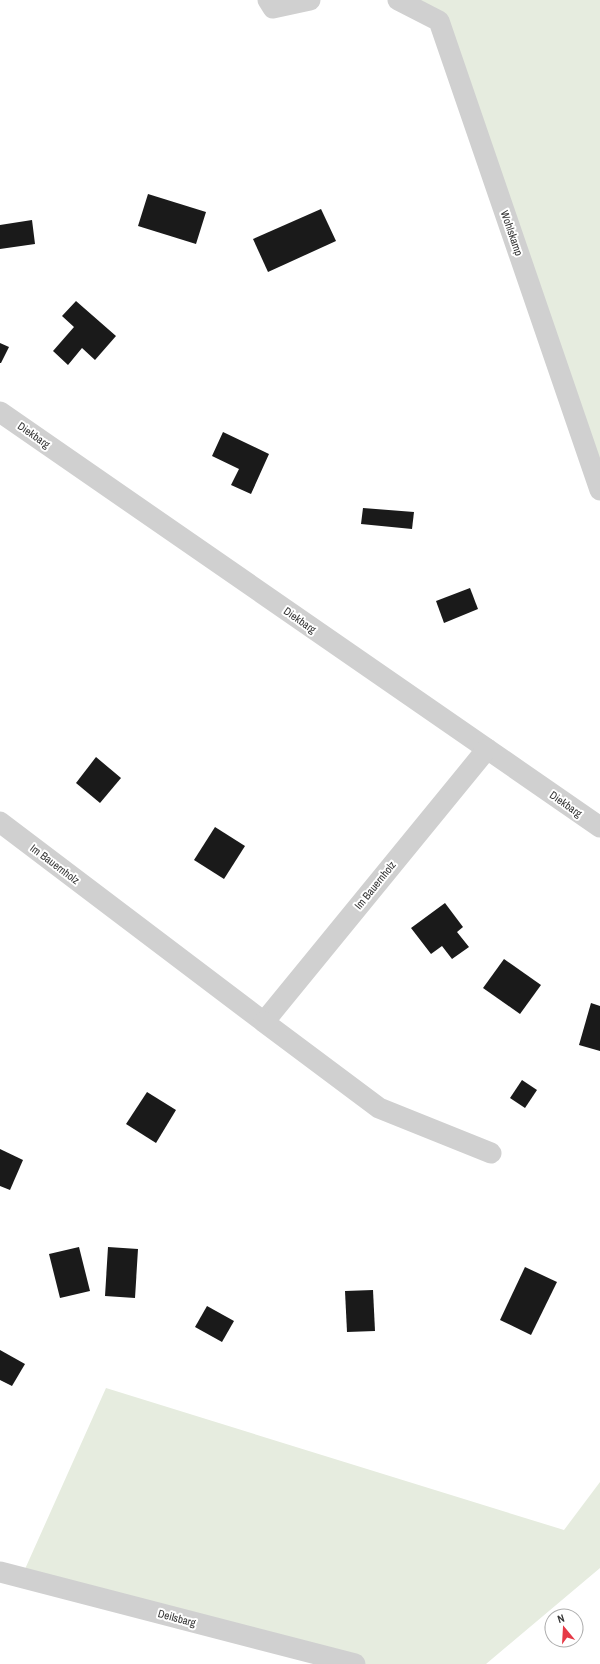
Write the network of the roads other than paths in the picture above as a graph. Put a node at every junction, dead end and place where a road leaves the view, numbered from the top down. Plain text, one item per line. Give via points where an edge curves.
1 (268, 0) edge
2 (310, 0) edge
3 (398, 0) edge
4 (0, 412) edge
5 (600, 490) edge
6 (487, 749) junction
7 (0, 822) edge
8 (600, 827) edge
9 (264, 1022) junction
10 (491, 1153) dead end
11 (0, 1572) edge
12 (355, 1664) edge

1 - 2 street via 273,8
3 - 5 street, Wohlskamp via 439,21
4 - 6 street, Diekbarg
6 - 8 street, Diekbarg
6 - 9 street, Im Bauernholz
7 - 9 street, Im Bauernholz
9 - 10 street, Im Bauernholz via 379,1108
11 - 12 street, Deilsbarg

